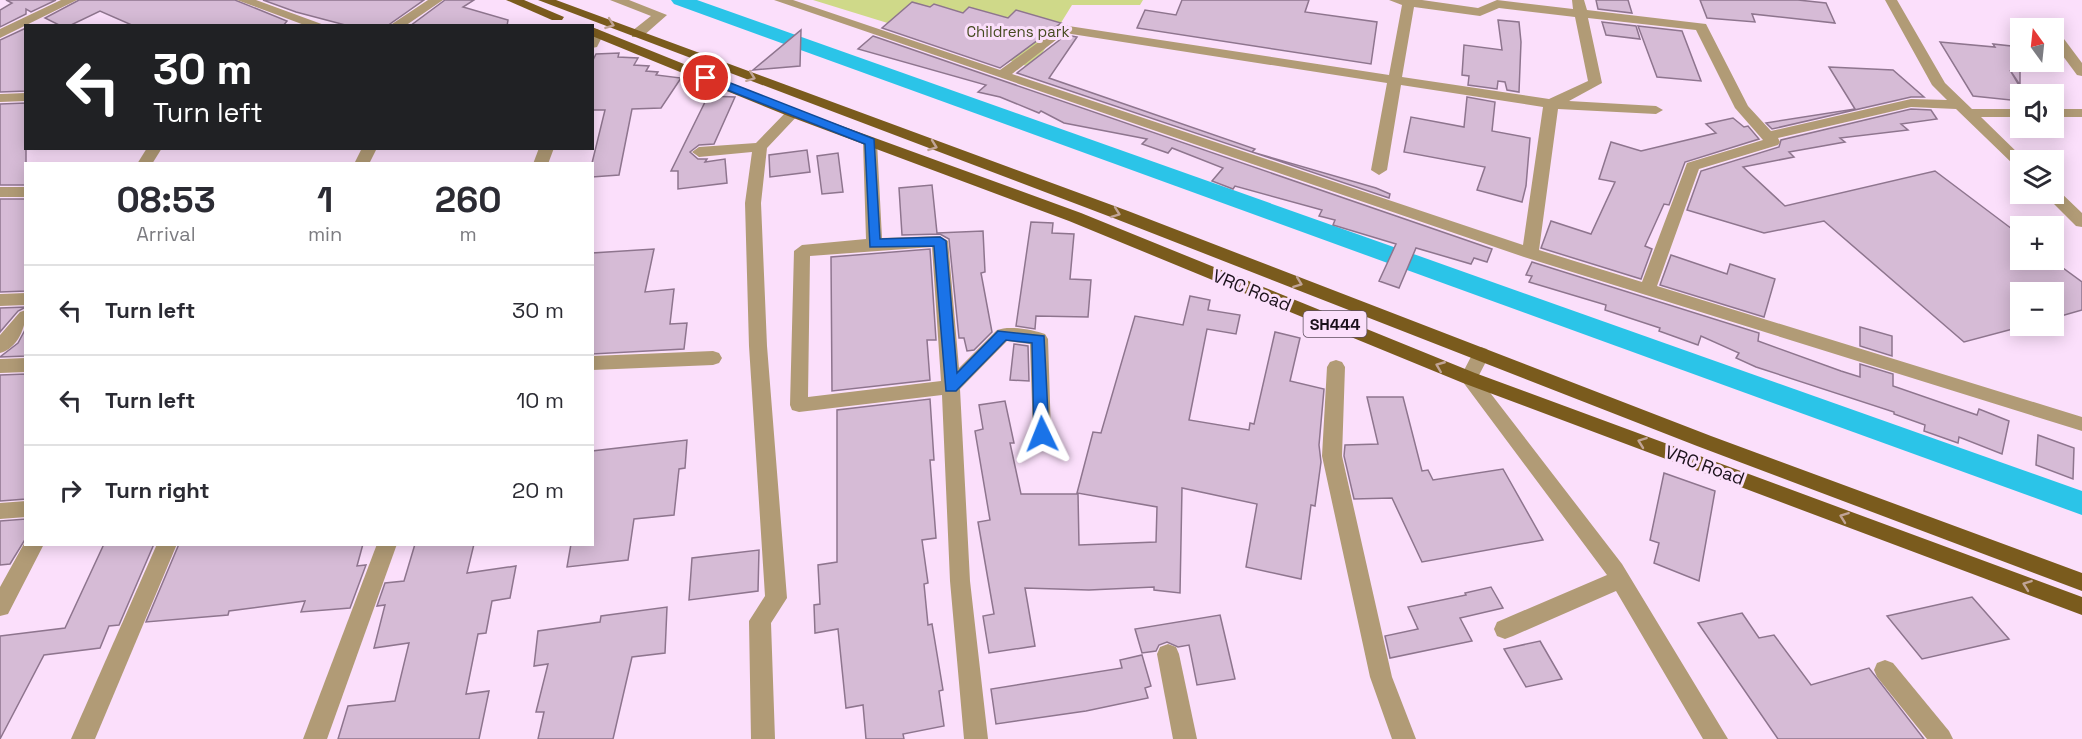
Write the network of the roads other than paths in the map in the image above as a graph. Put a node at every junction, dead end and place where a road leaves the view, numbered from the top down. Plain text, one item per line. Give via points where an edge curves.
1 (71, 0) edge
2 (243, 0) edge
3 (437, 0) edge
4 (512, 0) edge
5 (544, 0) edge
6 (616, 0) edge
7 (780, 0) edge
8 (1891, 0) edge
9 (1404, 1) edge
10 (1579, 7) edge
11 (315, 24) edge
12 (398, 24) edge
13 (573, 24) edge
14 (0, 34) edge
15 (637, 34) junction
16 (594, 36) edge
17 (2064, 49) edge
18 (2082, 72) edge
19 (1002, 75) junction
20 (1396, 78) junction
21 (0, 98) edge
22 (24, 98) edge
23 (1551, 104) junction
24 (1965, 109) junction
25 (1656, 110) dead end
26 (2010, 112) edge
27 (793, 113) junction
28 (2064, 113) edge
29 (2082, 114) edge
30 (1768, 136) junction
31 (870, 142) junction
32 (760, 147) junction
33 (699, 152) dead end
34 (2010, 153) edge
35 (1379, 170) dead end
36 (0, 192) edge
37 (24, 192) edge
38 (2063, 204) edge
39 (2082, 222) edge
40 (874, 244) junction
41 (1530, 253) junction
42 (1648, 288) junction
43 (24, 299) edge
44 (0, 300) edge
45 (24, 318) edge
46 (0, 347) edge
47 (1481, 354) junction
48 (713, 358) dead end
49 (594, 363) edge
50 (24, 365) edge
51 (0, 366) edge
52 (1336, 367) dead end
53 (1469, 378) junction
54 (951, 387) junction
55 (2082, 423) edge
56 (1042, 434) dead end
57 (24, 509) edge
58 (0, 511) edge
59 (33, 546) edge
60 (166, 546) edge
61 (386, 546) edge
62 (1621, 579) junction
63 (2082, 582) edge
64 (2075, 603) edge
65 (0, 607) edge
66 (2082, 617) edge
67 (1505, 629) dead end
68 (1168, 654) dead end
69 (1886, 670) dead end
70 (83, 739) edge
71 (315, 739) edge
72 (763, 739) edge
73 (976, 739) edge
74 (1185, 739) edge
75 (1404, 739) edge
76 (1716, 739) edge
77 (1941, 739) edge

1 - 14 street
2 - 11 street
3 - 12 street
4 - 13 main road
5 -> 15 main road, SH444
6 - 15 street via 660,15
7 - 19 street
8 - 24 street via 1939,85
9 - 10 street via 1480,12 1497,4
9 - 20 street
10 - 23 street via 1595,83
10 - 30 street via 1701,27 1742,108
15 -> 47 main road, SH444
16 - 27 main road, VRC Road / SH444
17 - 18 street
19 - 20 street via 1062,29
19 - 41 street
20 - 23 street
20 - 35 street
21 - 22 street
23 - 25 street
23 - 41 street
24 - 26 street
24 - 30 street via 1911,103
24 - 34 street
27 - 31 main road, VRC Road / SH444
27 - 32 street
28 - 29 street
30 - 42 street via 1773,142 1692,166
31 - 40 street
53 -> 31 main road, VRC Road / SH444 via 1075,218
32 - 33 street
32 - 72 street via 753,203 758,346 776,598 760,621
36 - 37 street
38 - 39 street
40 - 54 street via 940,241
40 - 54 street via 802,251 799,405
41 - 42 street
42 - 55 street
43 - 44 street
45 - 46 street
47 - 53 street
47 - 63 main road, SH444
48 - 49 street
50 - 51 street
52 - 75 street via 1332,456 1381,677
53 - 62 street
64 -> 53 main road, VRC Road / SH444
54 - 56 street via 1003,334 1039,339
54 - 73 street via 960,581
57 - 58 street
59 - 65 street
60 - 70 street
61 - 71 street
62 - 67 street
62 - 76 street
64 - 66 street
68 - 74 street
69 - 77 street

